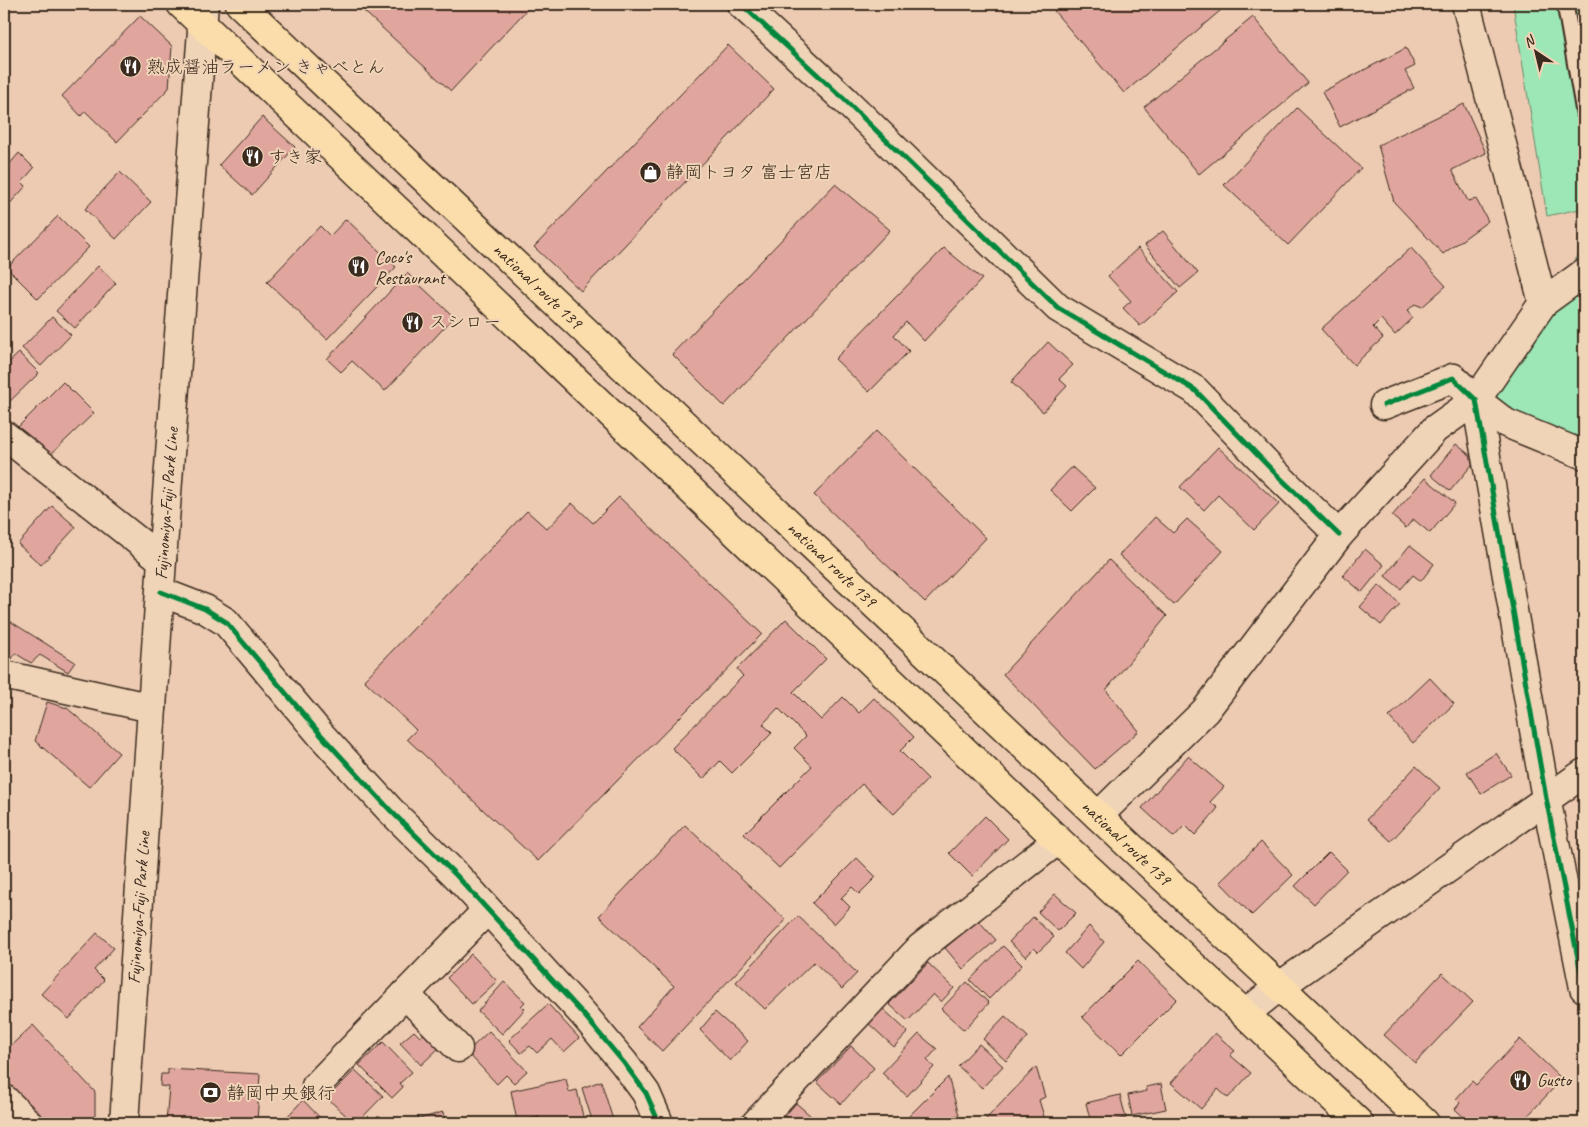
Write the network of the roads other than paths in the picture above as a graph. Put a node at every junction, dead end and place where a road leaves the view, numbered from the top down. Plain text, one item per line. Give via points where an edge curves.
1 (181, 4) edge
2 (240, 4) edge
3 (741, 4) edge
4 (1466, 4) edge
5 (1565, 4) edge
6 (204, 14) edge
7 (1579, 48) edge
8 (1584, 112) edge
9 (1584, 273) edge
10 (1543, 303) junction
11 (1476, 400) junction
12 (1384, 405) dead end
13 (4, 435) edge
14 (1584, 455) edge
15 (1339, 535) junction
16 (162, 560) junction
17 (161, 592) junction
18 (4, 675) edge
19 (152, 708) junction
20 (1584, 773) edge
21 (1546, 798) junction
22 (1098, 816) junction
23 (1058, 840) junction
24 (487, 910) junction
25 (1280, 986) junction
26 (1584, 988) edge
27 (405, 994) junction
28 (1245, 1014) junction
29 (458, 1048) dead end
30 (316, 1086) dead end
31 (4, 1099) edge
32 (28, 1123) edge
33 (124, 1123) edge
34 (658, 1123) edge
35 (756, 1123) edge
36 (1359, 1123) edge
37 (1425, 1123) edge

1 - 6 highway
2 - 22 highway, national route 139
3 - 15 street via 846,101 1058,308 1195,390
4 - 10 street
5 - 7 lane
6 - 16 street, Fujinomiya-Fuji Park Line
6 - 23 highway
7 - 8 lane
9 - 10 street
10 - 11 street
11 - 12 street via 1453,378
11 - 14 street via 1506,423
11 - 15 street via 1435,429
11 - 21 street
13 - 16 street
15 - 22 street via 1205,711
16 - 17 street, Fujinomiya-Fuji Park Line
17 - 19 street, Fujinomiya-Fuji Park Line
17 - 24 street via 205,609 226,622 321,735
18 - 19 street
19 - 33 street, Fujinomiya-Fuji Park Line
20 - 21 street
21 - 25 street
21 - 26 street
22 - 25 highway, national route 139
23 - 28 highway
23 - 35 street via 920,948
24 - 27 street
24 - 34 street via 624,1063 646,1093
25 - 28 street
25 - 37 highway, national route 139
27 - 29 street
27 - 30 street
28 - 36 highway
31 - 32 street

